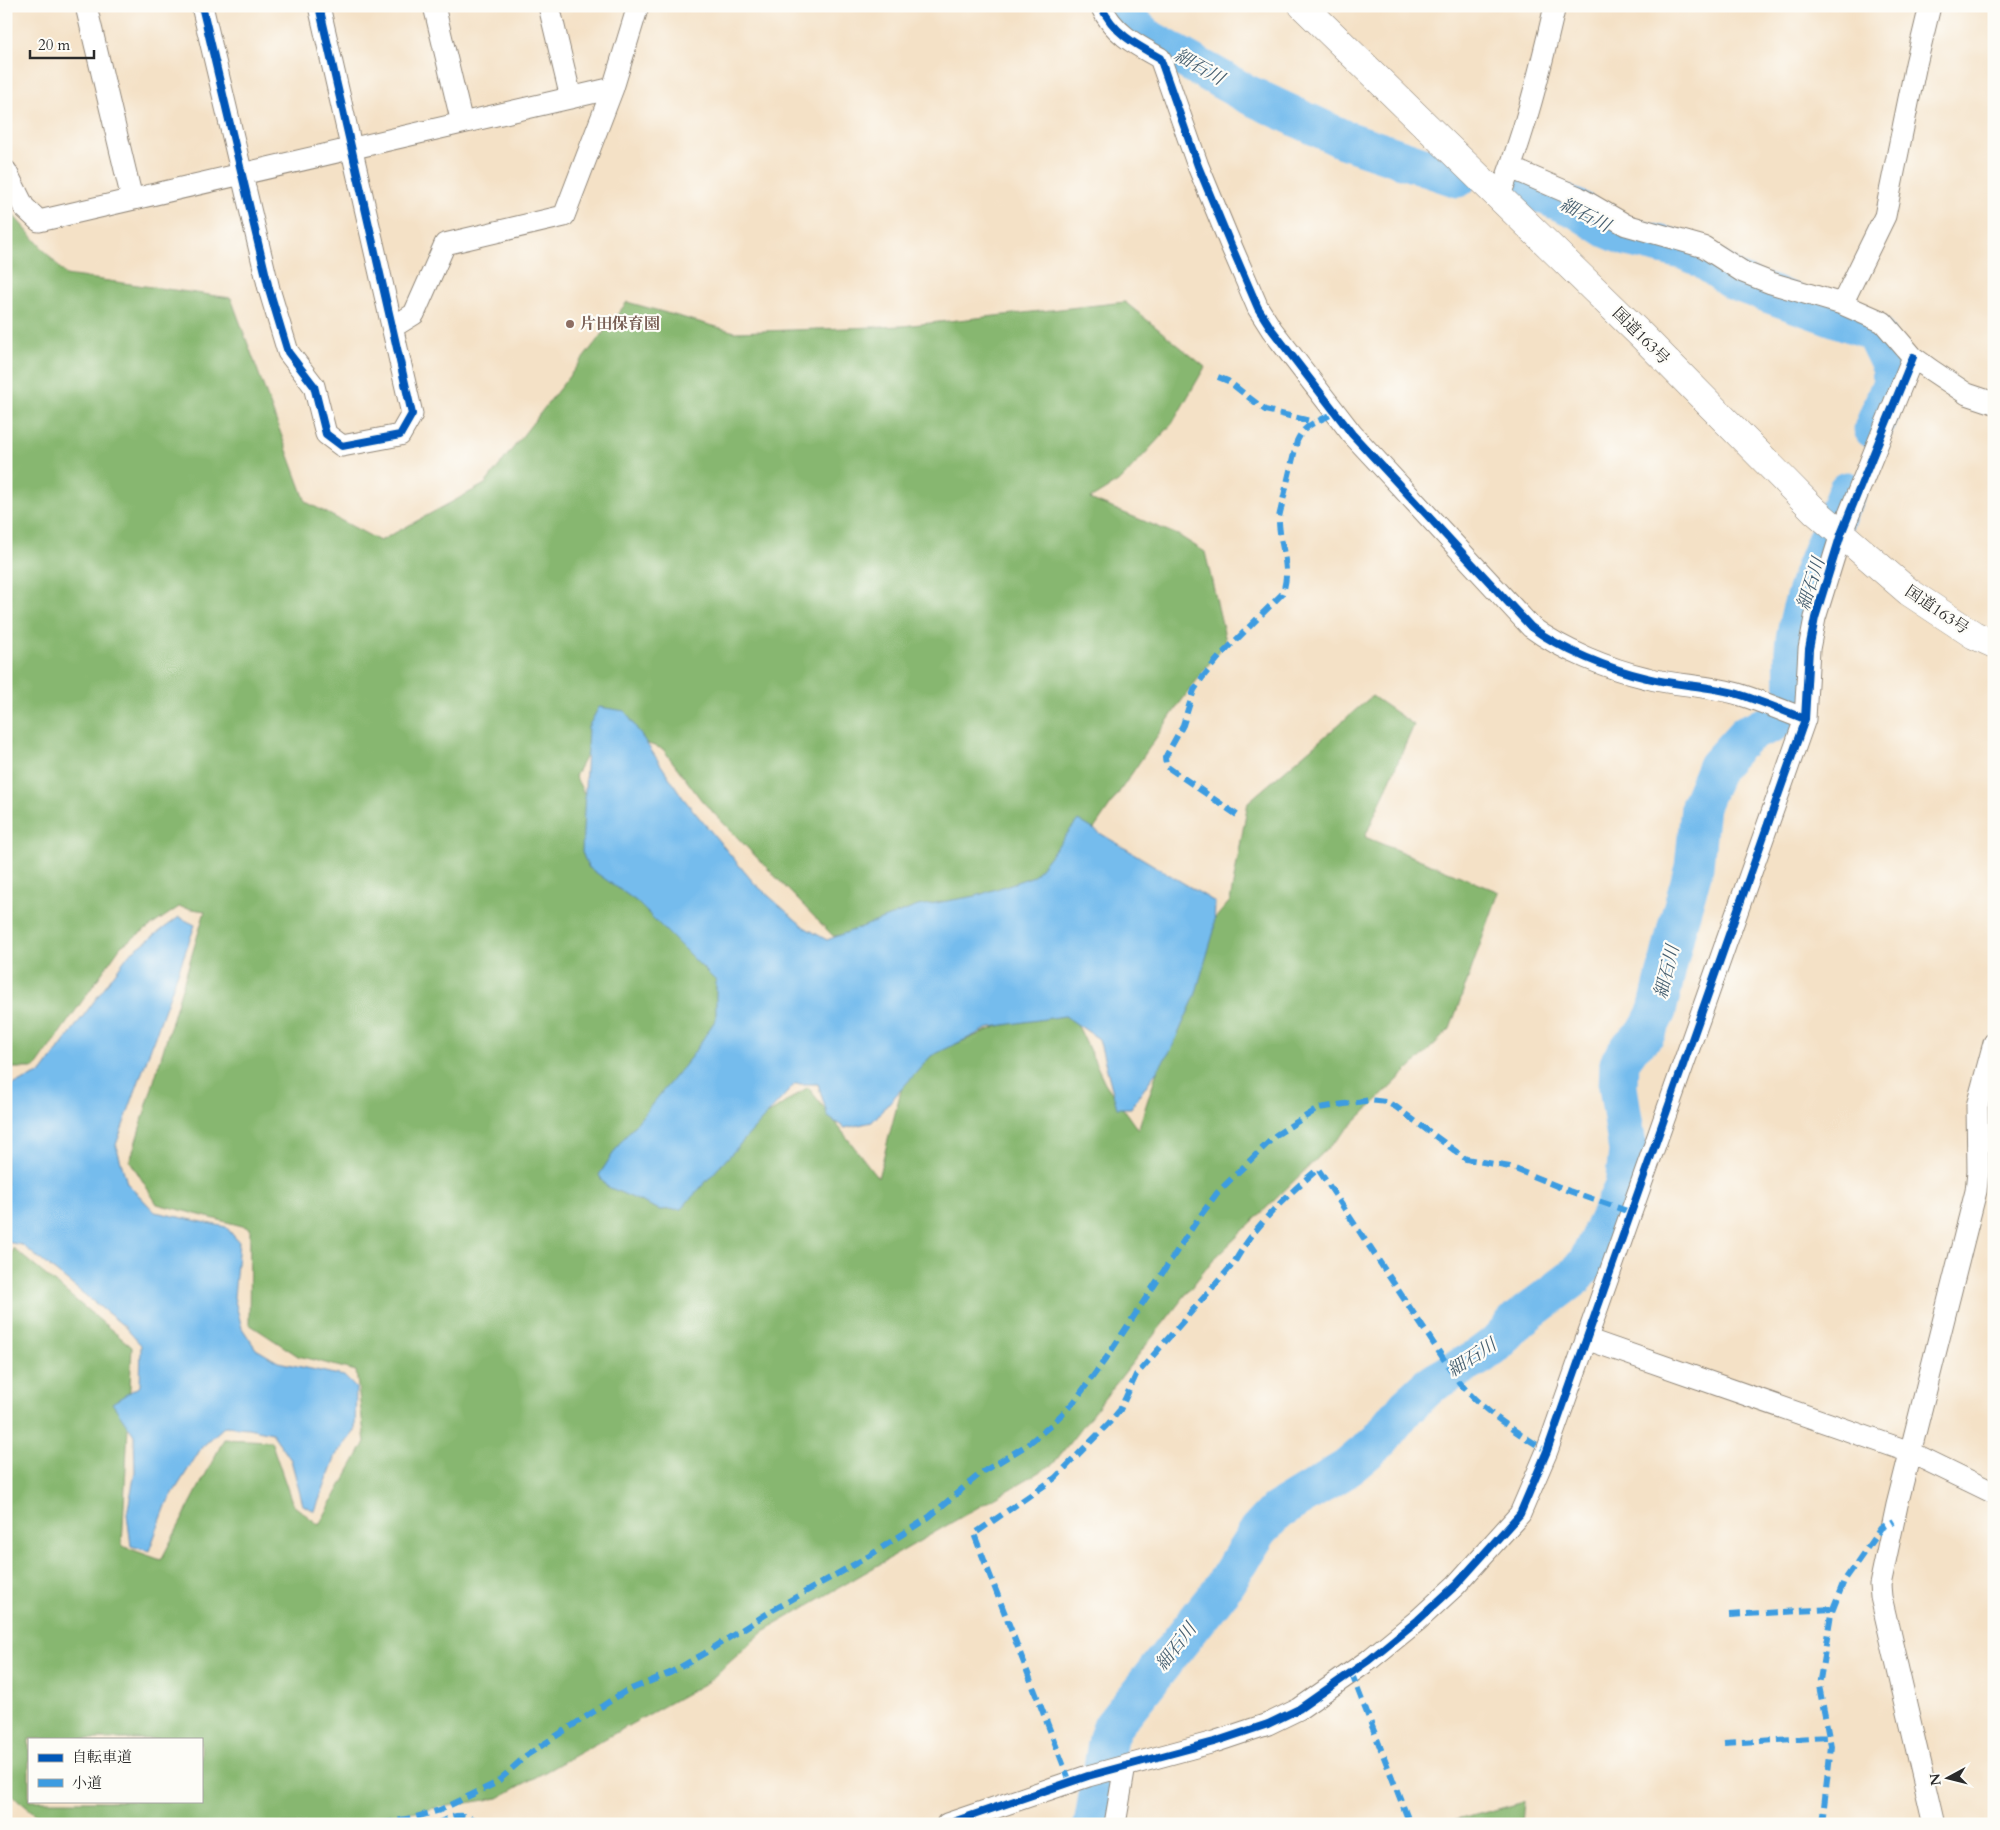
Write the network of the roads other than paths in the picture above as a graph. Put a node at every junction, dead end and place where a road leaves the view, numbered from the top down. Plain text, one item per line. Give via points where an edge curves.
1 (86, 6) edge
2 (202, 6) edge
3 (319, 6) edge
4 (434, 6) edge
5 (548, 6) edge
6 (638, 6) edge
7 (1102, 6) edge
8 (1303, 6) edge
9 (1555, 6) edge
10 (1930, 6) edge
11 (613, 88) junction
12 (571, 98) junction
13 (462, 123) junction
14 (352, 148) junction
15 (1511, 168) junction
16 (6, 170) edge
17 (242, 174) junction
18 (1499, 197) junction
19 (132, 199) junction
20 (1842, 304) junction
21 (393, 327) junction
22 (1913, 357) junction
23 (1994, 403) edge
24 (1841, 534) junction
25 (1994, 644) edge
26 (1802, 718) junction
27 (1994, 1043) edge
28 (1586, 1339) junction
29 (1910, 1452) junction
30 (1994, 1493) edge
31 (1120, 1767) junction
32 (946, 1824) edge
33 (1115, 1824) edge
34 (1934, 1824) edge

1 - 19 street
2 - 17 street
3 - 14 street
4 - 13 street
5 - 12 street
6 - 11 street
7 - 26 street via 1126,40 1160,58 1226,235 1258,308 1272,330 1352,434 1532,627 1561,646 1609,666 1647,678 1740,695
8 - 18 highway, 国道163号
9 - 15 street
10 - 20 street via 1886,216
11 - 12 street
11 - 21 street via 564,216 445,244 414,314
12 - 13 street
13 - 14 street
14 - 17 street
14 - 21 street
15 - 18 street
15 - 20 street via 1578,197 1626,225 1704,247 1743,272
16 - 19 street via 24,207 39,221
17 - 19 street
17 - 21 street via 269,289 288,352 314,386 326,434 342,446 400,435 412,414
18 - 24 highway, 国道163号
20 - 22 street via 1883,322
22 - 23 street via 1967,394
22 - 24 street
24 - 25 highway, 国道163号 via 1909,592 1974,635
24 - 26 street via 1815,618
26 - 28 street
27 - 29 street via 1977,1106 1976,1191
28 - 29 street
28 - 31 street via 1547,1451 1520,1514 1456,1585 1369,1660 1299,1709 1268,1724 1214,1742
29 - 30 street
29 - 34 street via 1880,1585
31 - 32 street
31 - 33 street via 1121,1800

